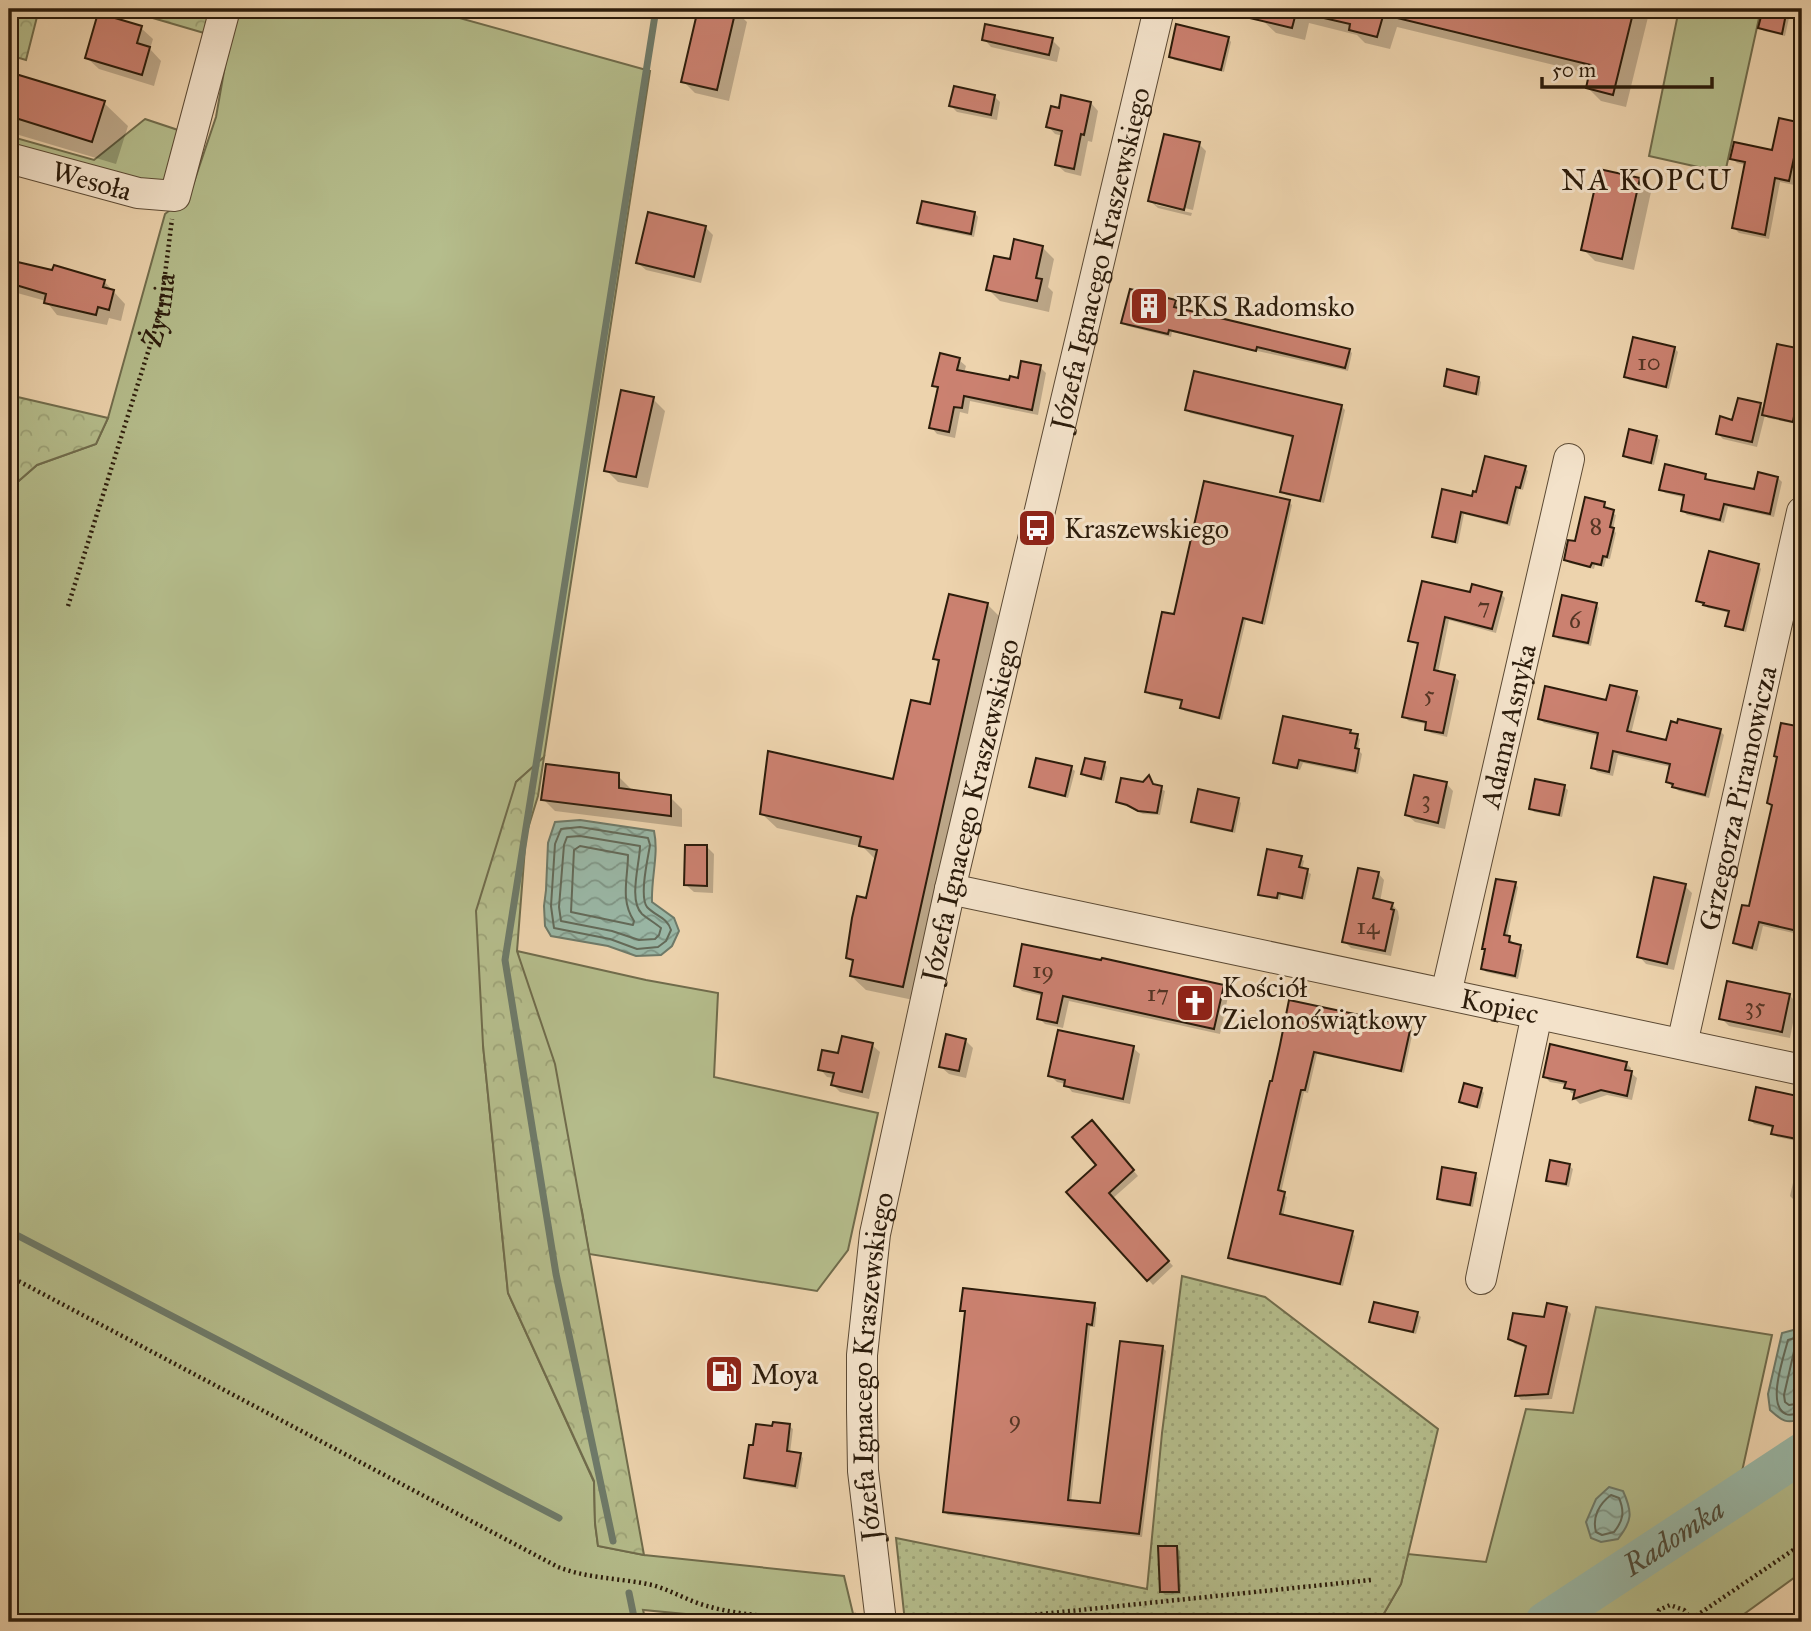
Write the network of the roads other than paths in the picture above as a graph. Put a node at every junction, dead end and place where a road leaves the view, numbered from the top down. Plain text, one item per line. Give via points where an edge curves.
1 (225, 9) edge
2 (1160, 9) edge
3 (9, 158) edge
4 (1569, 459) dead end
5 (1802, 512) edge
6 (950, 889) junction
7 (1446, 994) junction
8 (1537, 1014) junction
9 (1682, 1044) junction
10 (1802, 1070) edge
11 (1481, 1279) dead end
12 (869, 1619) edge

1 - 3 street, Wesoła via 175,196 138,192
2 - 6 street, Józefa Ignacego Kraszewskiego
4 - 7 street, Adama Asnyka
5 - 9 street, Grzegorza Piramowicza
6 - 7 street, Kopiec
6 - 12 street, Józefa Ignacego Kraszewskiego via 885,1183 867,1292 862,1354
7 - 8 street, Kopiec
8 - 9 street, Kopiec
8 - 11 street
9 - 10 street, Kopiec

